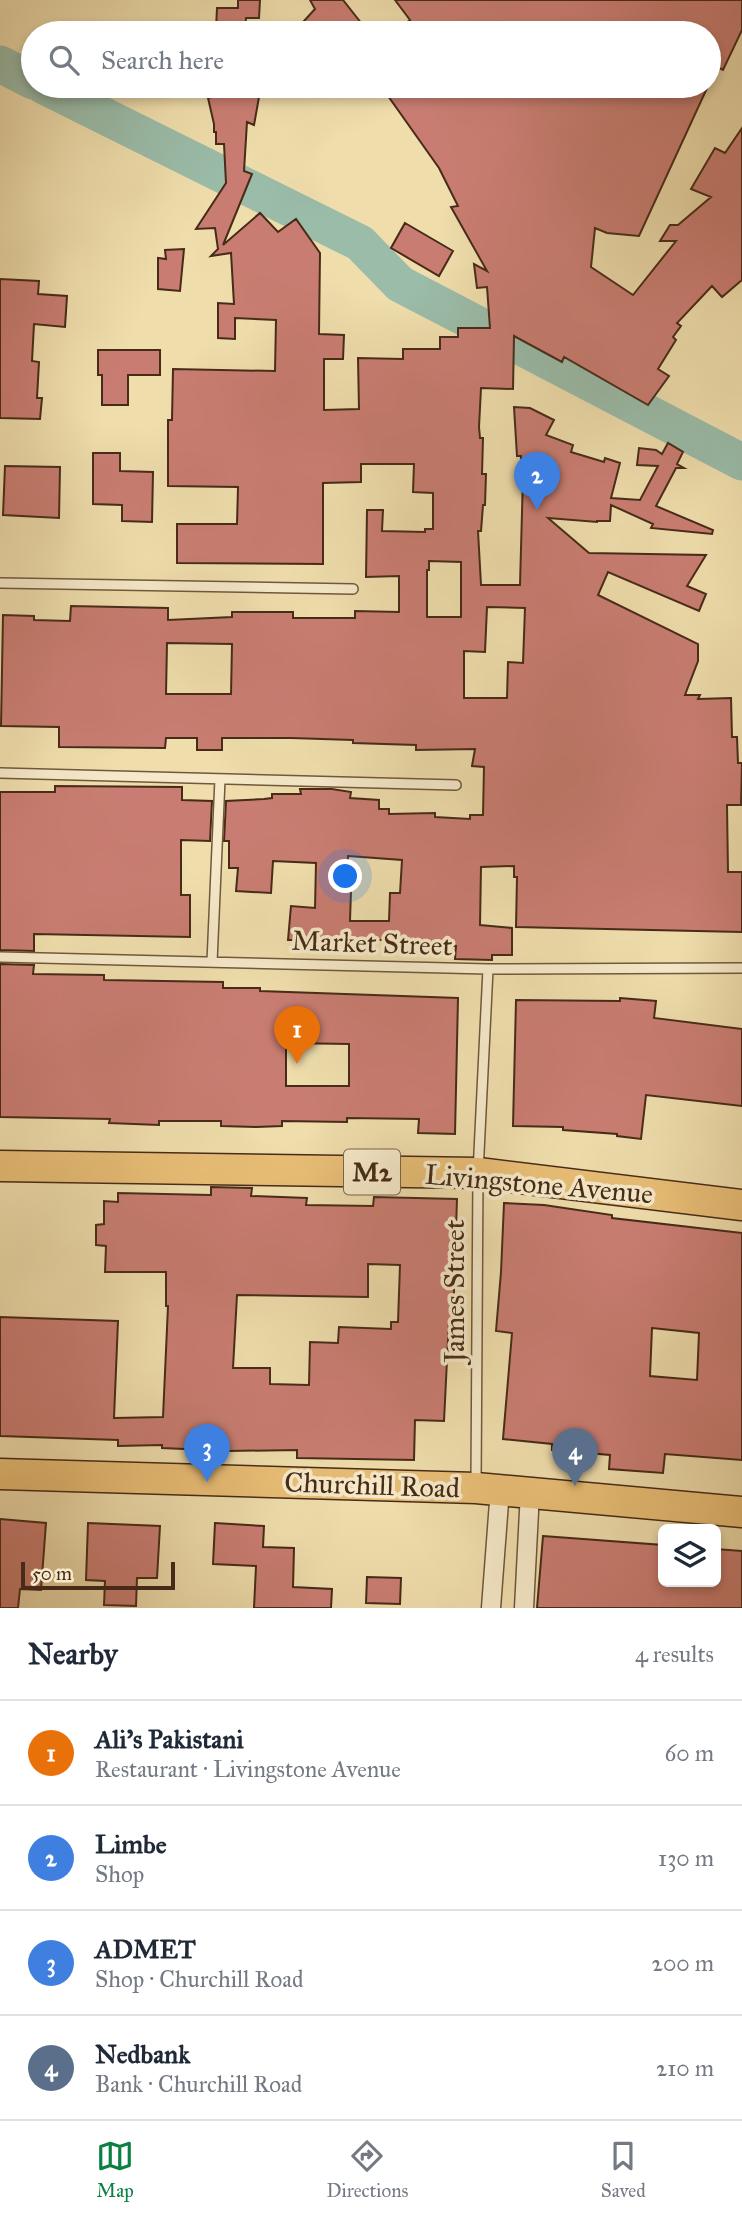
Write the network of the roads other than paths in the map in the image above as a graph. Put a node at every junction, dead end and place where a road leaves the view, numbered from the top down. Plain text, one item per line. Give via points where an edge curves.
1 (0, 583) edge
2 (354, 589) dead end
3 (0, 773) edge
4 (220, 779) junction
5 (456, 785) dead end
6 (0, 957) edge
7 (212, 962) junction
8 (742, 968) edge
9 (488, 969) junction
10 (0, 1166) edge
11 (478, 1173) junction
12 (742, 1205) edge
13 (0, 1474) edge
14 (488, 1488) junction
15 (530, 1492) junction
16 (742, 1512) edge
17 (492, 1606) edge
18 (524, 1607) edge

1 - 2 lane
3 - 4 lane
4 - 5 lane
4 - 7 lane
6 - 7 lane, Market Street
7 - 9 lane, Market Street
8 - 9 lane, Market Street
9 - 11 lane, James Street
10 - 11 highway, Livingstone Avenue / M2
11 - 12 highway, Livingstone Avenue / M2
11 - 14 lane, James Street
13 - 14 highway, Churchill Road
14 - 15 highway, Churchill Road
14 - 17 street
15 - 16 highway, Churchill Road
15 - 18 street
17 - 18 street

